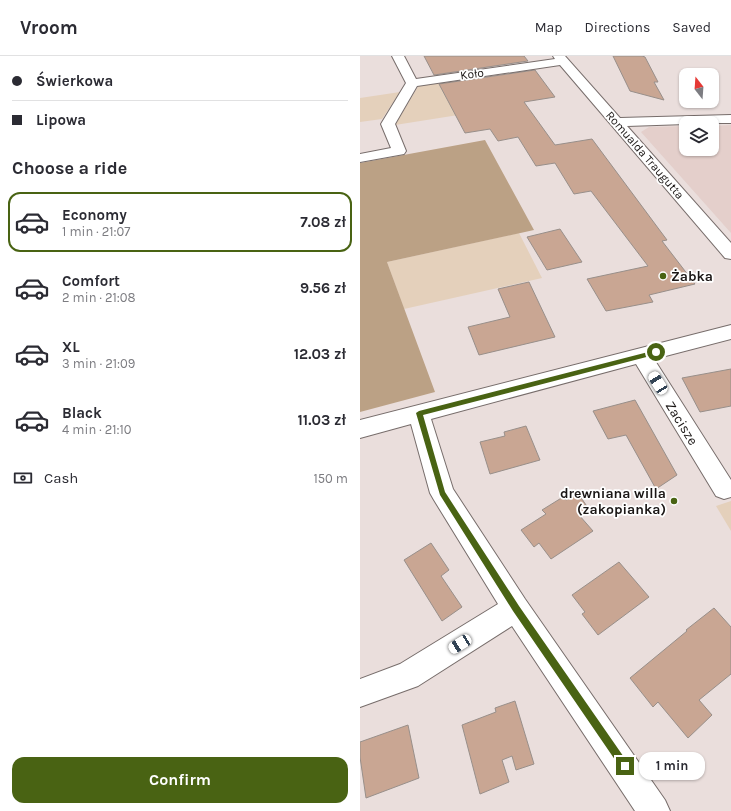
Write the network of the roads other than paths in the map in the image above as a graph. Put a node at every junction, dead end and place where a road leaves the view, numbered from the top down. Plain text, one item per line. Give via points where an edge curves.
1 (398, 56) edge
2 (561, 58) edge
3 (412, 83) junction
4 (731, 119) edge
5 (616, 122) junction
6 (360, 158) edge
7 (731, 254) edge
8 (731, 332) edge
9 (641, 356) junction
10 (419, 413) junction
11 (360, 429) edge
12 (724, 489) dead end
13 (516, 608) junction
14 (360, 693) edge
15 (654, 811) edge

1 - 3 street
2 - 3 street, Koło
2 - 5 street, Romualda Traugutta
3 - 6 street via 388,124 399,151
4 - 5 street
5 - 7 street, Romualda Traugutta
8 - 9 street
9 - 10 street
9 - 12 street, Zacisze
10 - 11 street
10 - 13 street via 442,493
13 - 14 street via 408,676
13 - 15 street

